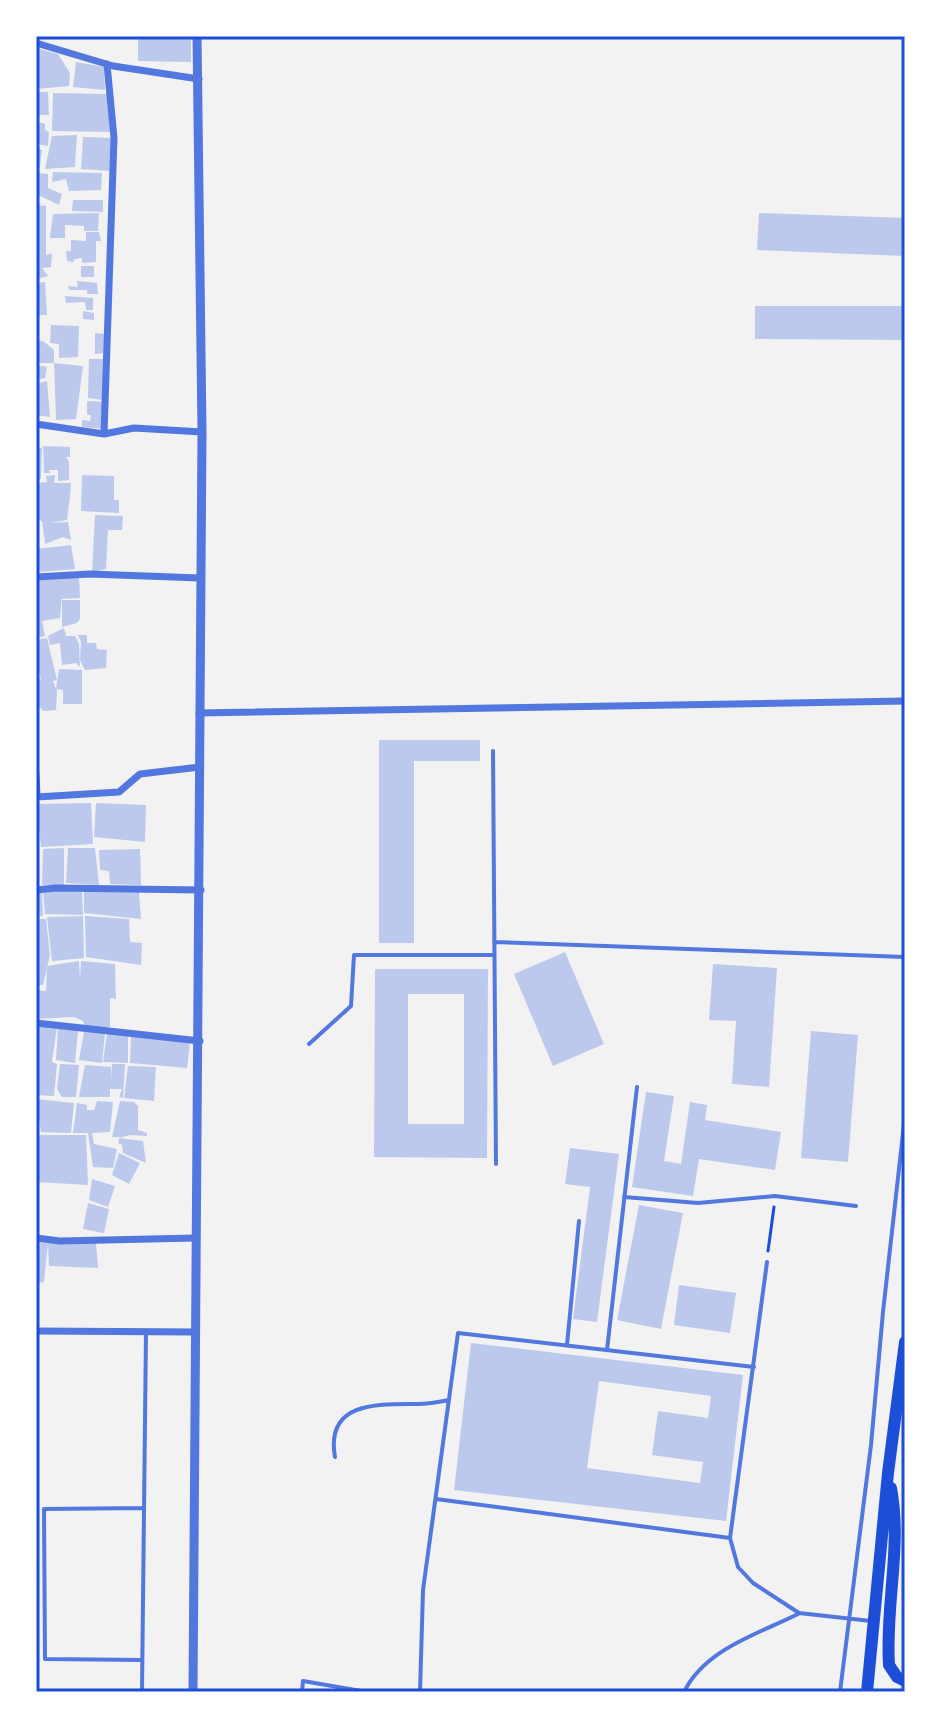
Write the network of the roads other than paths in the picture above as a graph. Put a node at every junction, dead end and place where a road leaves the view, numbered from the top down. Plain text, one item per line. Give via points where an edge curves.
1 (197, 36) edge
2 (36, 43) edge
3 (107, 64) junction
4 (199, 79) junction
5 (36, 424) edge
6 (202, 432) junction
7 (104, 434) junction
8 (36, 577) edge
9 (200, 578) junction
10 (905, 701) edge
11 (199, 713) junction
12 (493, 751) dead end
13 (200, 767) junction
14 (36, 774) edge
15 (36, 890) edge
16 (201, 890) junction
17 (494, 942) junction
18 (494, 955) junction
19 (905, 957) edge
20 (36, 1023) edge
21 (200, 1041) junction
22 (309, 1044) dead end
23 (637, 1087) dead end
24 (905, 1115) edge
25 (496, 1164) dead end
26 (623, 1197) junction
27 (856, 1206) dead end
28 (579, 1221) dead end
29 (36, 1238) edge
30 (196, 1238) junction
31 (767, 1262) road end
32 (36, 1331) edge
33 (146, 1331) junction
34 (195, 1332) junction
35 (905, 1342) edge
36 (567, 1345) junction
37 (607, 1350) junction
38 (754, 1367) junction
39 (449, 1400) junction
40 (335, 1457) dead end
41 (888, 1473) junction
42 (436, 1499) junction
43 (144, 1508) junction
44 (730, 1538) junction
45 (799, 1613) junction
46 (848, 1618) junction
47 (873, 1622) junction
48 (142, 1660) junction
49 (905, 1681) edge
50 (142, 1692) edge
51 (193, 1692) edge
52 (302, 1692) edge
53 (367, 1692) edge
54 (420, 1692) edge
55 (684, 1692) edge
56 (840, 1692) edge
57 (867, 1692) edge

1 - 4 street
2 - 3 street
3 - 4 street
3 - 7 street via 114,138
4 - 6 street
5 - 7 street
6 - 7 street via 134,428
6 - 9 street
8 - 9 street
9 - 11 street
10 - 11 street
11 - 13 street
12 - 17 lane
13 - 14 street via 140,774 119,792 37,797
13 - 16 street
15 - 16 street
16 - 21 street
17 - 18 lane
17 - 19 lane
18 - 22 lane via 354,955 351,1006
18 - 25 lane
20 - 21 street
21 - 30 street
23 - 26 lane
24 - 46 lane
26 - 27 lane via 698,1203 775,1196
26 - 37 lane
28 - 36 lane
29 - 30 street
30 - 34 street
31 - 38 lane
32 - 33 street
33 - 34 street
33 - 43 lane
34 - 51 street
35 - 41 highway
36 - 37 lane
36 - 39 lane via 458,1333
37 - 38 lane
38 - 44 lane
39 - 40 lane via 372,1405 350,1413 335,1430
39 - 42 lane
41 - 47 highway
41 - 49 highway via 895,1524 889,1665
42 - 44 lane
42 - 54 lane via 423,1590
43 - 48 lane
43 - 48 lane via 44,1509 45,1659
44 - 45 lane via 738,1567
45 - 46 lane
45 - 55 lane via 708,1660
46 - 47 lane
46 - 56 lane
47 - 57 highway
48 - 50 lane
52 - 53 lane via 303,1681

